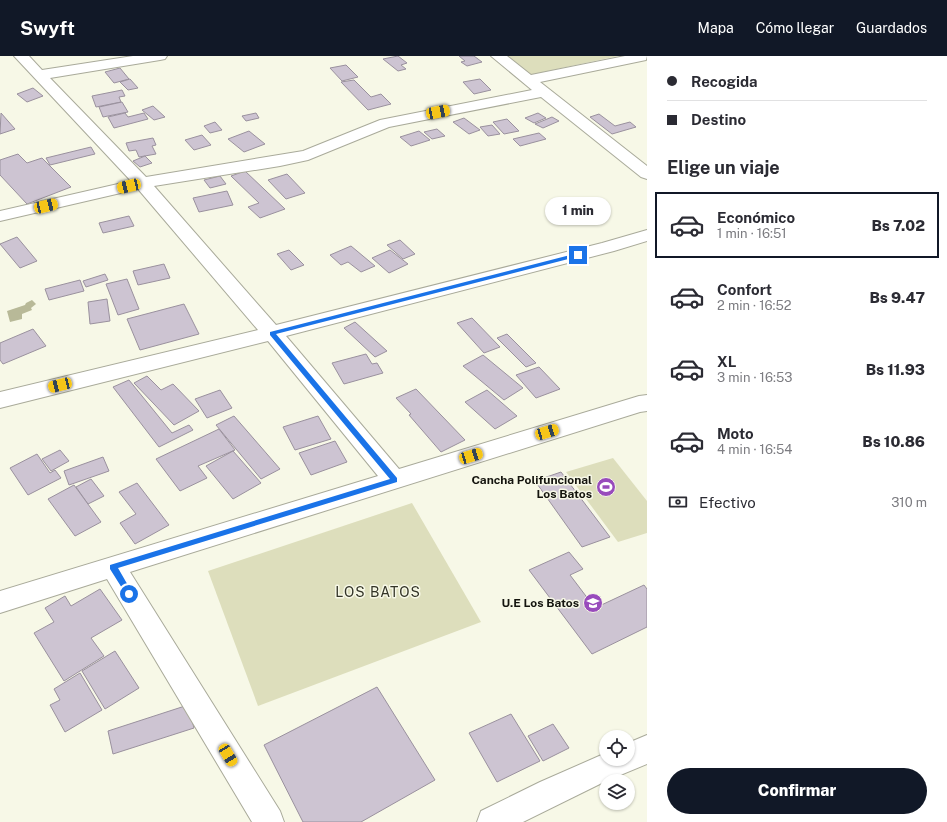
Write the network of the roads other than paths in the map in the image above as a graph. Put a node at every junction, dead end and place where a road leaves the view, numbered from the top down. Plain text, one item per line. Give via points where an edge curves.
1 (21, 56) edge
2 (160, 56) edge
3 (498, 56) edge
4 (646, 56) edge
5 (39, 75) junction
6 (527, 80) junction
7 (543, 92) junction
8 (647, 174) edge
9 (142, 183) junction
10 (0, 216) edge
11 (647, 235) edge
12 (272, 333) junction
13 (0, 400) edge
14 (647, 403) edge
15 (395, 480) junction
16 (113, 567) junction
17 (0, 602) edge
18 (647, 749) edge
19 (635, 755) edge
20 (609, 766) edge
21 (269, 822) edge
22 (492, 822) edge

1 - 5 street
2 - 5 street
3 - 6 street
4 - 6 street
5 - 9 street
6 - 7 street
7 - 8 street
7 - 9 street via 385,123 308,155
9 - 10 street
9 - 12 street
11 - 12 street
12 - 13 street
12 - 15 street
14 - 15 street
15 - 16 street
16 - 17 street
16 - 21 street
18 - 19 street
20 - 22 street via 550,792

